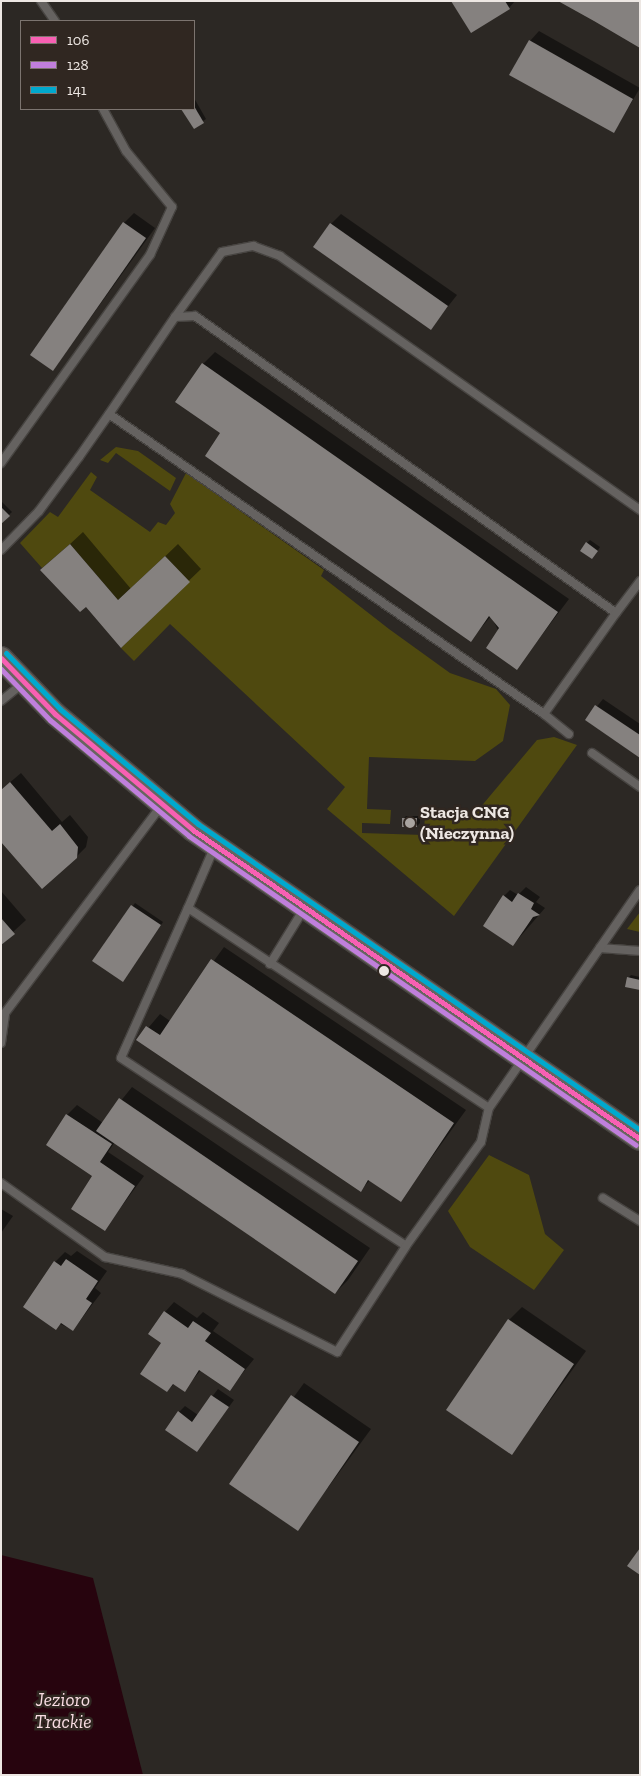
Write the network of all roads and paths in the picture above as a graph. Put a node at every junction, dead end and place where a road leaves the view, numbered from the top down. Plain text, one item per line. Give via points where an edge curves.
1 (41, 1) edge
2 (54, 20) edge
3 (104, 110) edge
4 (175, 317) junction
5 (109, 414) junction
6 (1, 463) edge
7 (640, 510) edge
8 (1, 550) edge
9 (640, 581) edge
10 (616, 613) junction
11 (1, 658) edge
12 (24, 683) junction
13 (1, 701) edge
14 (544, 714) junction
15 (570, 734) dead end
16 (592, 753) dead end
17 (640, 787) edge
18 (162, 805) junction
19 (215, 846) junction
20 (640, 890) edge
21 (188, 908) junction
22 (304, 909) junction
23 (600, 948) junction
24 (640, 951) edge
25 (270, 964) junction
26 (1, 1043) edge
27 (524, 1058) junction
28 (489, 1108) junction
29 (640, 1139) edge
30 (1, 1183) edge
31 (602, 1198) dead end
32 (640, 1221) edge
33 (406, 1246) junction

1 - 2 lane
3 - 6 lane via 126,151 172,207 150,255
4 - 5 lane
4 - 7 lane via 222,252 253,246 280,256
4 - 10 lane via 195,316 208,322
5 - 8 lane via 39,511
5 - 14 lane
9 - 10 lane
10 - 14 lane
11 - 12 street
12 - 13 lane
12 - 18 street
14 - 15 lane
16 - 17 lane
18 - 19 street
18 - 26 lane via 5,1014
19 - 21 lane
19 - 22 street
20 - 23 lane
21 - 25 lane
21 - 33 lane via 121,1058
22 - 25 lane
22 - 27 street
23 - 24 lane
23 - 27 lane
25 - 28 lane
27 - 28 lane
27 - 29 street
28 - 33 lane via 481,1142
30 - 33 lane via 105,1257 182,1274 337,1352
31 - 32 lane

